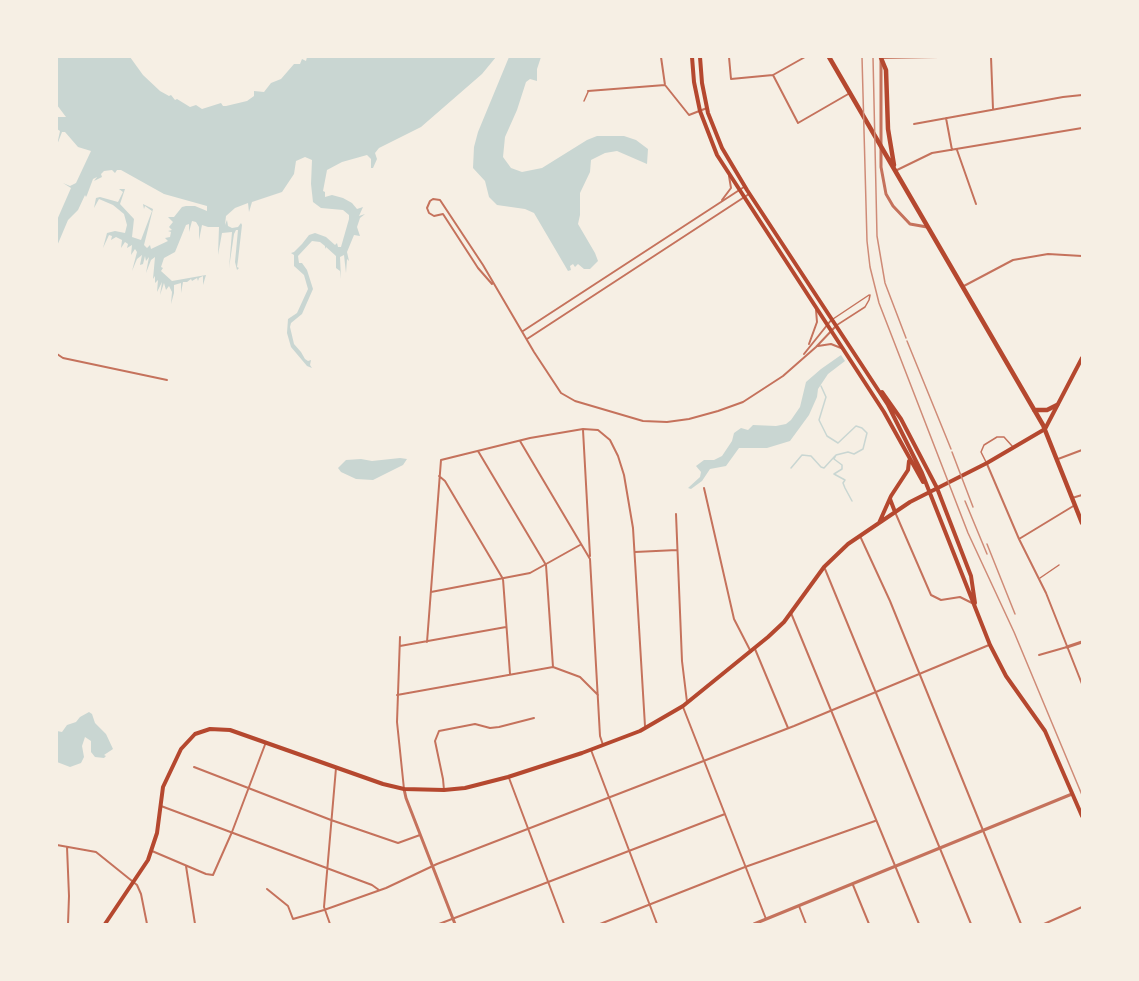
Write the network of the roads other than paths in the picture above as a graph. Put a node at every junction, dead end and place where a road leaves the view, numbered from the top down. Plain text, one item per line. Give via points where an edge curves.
1 (661, 57) edge
2 (692, 57) edge
3 (700, 57) edge
4 (729, 57) edge
5 (805, 57) edge
6 (829, 57) edge
7 (939, 57) edge
8 (991, 57) edge
9 (881, 58) edge
10 (901, 58) edge
11 (773, 75) junction
12 (665, 85) junction
13 (588, 91) joint
14 (850, 93) junction
15 (1082, 95) edge
16 (584, 101) dead end
17 (707, 108) junction
18 (993, 109) junction
19 (700, 111) junction
20 (946, 118) junction
21 (914, 124) dead end
22 (1082, 128) edge
23 (957, 149) junction
24 (952, 150) junction
25 (895, 171) junction
26 (729, 176) junction
27 (745, 187) junction
28 (739, 191) junction
29 (749, 194) junction
30 (743, 197) junction
31 (721, 201) junction
32 (976, 204) dead end
33 (927, 227) junction
34 (1082, 256) edge
35 (492, 284) junction
36 (962, 287) junction
37 (815, 307) junction
38 (832, 319) junction
39 (827, 325) junction
40 (836, 325) junction
41 (523, 331) junction
42 (831, 331) junction
43 (527, 339) junction
44 (816, 347) junction
45 (807, 349) junction
46 (843, 350) junction
47 (58, 356) edge
48 (802, 358) junction
49 (1082, 358) edge
50 (167, 380) dead end
51 (873, 381) junction
52 (1057, 405) junction
53 (1034, 410) junction
54 (583, 429) junction
55 (1045, 429) junction
56 (520, 441) junction
57 (1014, 447) junction
58 (478, 450) junction
59 (1082, 450) edge
60 (908, 454) junction
61 (1058, 459) junction
62 (987, 463) junction
63 (439, 476) junction
64 (704, 488) dead end
65 (937, 488) junction
66 (928, 492) junction
67 (1082, 495) edge
68 (891, 496) junction
69 (1072, 498) junction
70 (1075, 505) junction
71 (895, 512) junction
72 (676, 514) dead end
73 (879, 523) junction
74 (1082, 523) edge
75 (860, 536) junction
76 (1019, 539) junction
77 (581, 544) junction
78 (678, 550) junction
79 (635, 552) junction
80 (590, 559) junction
81 (546, 565) junction
82 (1059, 566) dead end
83 (824, 567) junction
84 (1039, 578) junction
85 (503, 579) junction
86 (431, 592) junction
87 (975, 606) junction
88 (791, 612) junction
89 (506, 627) junction
90 (400, 637) dead end
91 (427, 642) junction
92 (1082, 642) edge
93 (990, 645) junction
94 (399, 646) junction
95 (1067, 647) junction
96 (753, 650) junction
97 (1039, 655) dead end
98 (553, 667) junction
99 (510, 674) junction
100 (920, 675) junction
101 (1082, 684) edge
102 (876, 692) junction
103 (397, 695) junction
104 (598, 695) junction
105 (687, 702) junction
106 (683, 706) junction
107 (831, 711) junction
108 (534, 718) dead end
109 (646, 728) junction
110 (788, 728) junction
111 (266, 742) junction
112 (603, 745) junction
113 (591, 750) junction
114 (704, 760) junction
115 (194, 767) dead end
116 (336, 768) junction
117 (508, 777) junction
118 (249, 788) junction
119 (404, 789) junction
120 (444, 790) junction
121 (1073, 794) junction
122 (608, 797) junction
123 (159, 806) junction
124 (725, 814) junction
125 (1082, 816) edge
126 (332, 820) junction
127 (877, 821) junction
128 (528, 829) junction
129 (983, 830) junction
130 (232, 832) junction
131 (420, 835) junction
132 (57, 845) edge
133 (67, 847) junction
134 (940, 848) junction
135 (152, 851) junction
136 (629, 851) junction
137 (186, 866) junction
138 (432, 866) junction
139 (896, 866) junction
140 (746, 867) junction
141 (328, 869) junction
142 (548, 882) junction
143 (134, 883) junction
144 (852, 884) junction
145 (267, 889) dead end
146 (379, 890) junction
147 (650, 905) junction
148 (799, 906) junction
149 (1082, 907) edge
150 (324, 910) junction
151 (453, 919) junction
152 (766, 919) junction
153 (760, 923) edge
154 (68, 924) edge
155 (105, 924) edge
156 (147, 924) edge
157 (195, 924) edge
158 (330, 924) edge
159 (439, 924) edge
160 (455, 924) edge
161 (564, 924) edge
162 (600, 924) edge
163 (657, 924) edge
164 (754, 924) edge
165 (806, 924) edge
166 (868, 924) edge
167 (919, 924) edge
168 (971, 924) edge
169 (1021, 924) edge
170 (1044, 924) edge

1 - 12 street
2 - 19 main road
3 - 17 main road
4 - 11 street via 731,79
5 - 11 street
6 - 14 main road
7 - 10 street
8 - 18 street
9 - 10 street
9 - 25 main road via 886,70 888,129
9 - 33 street via 881,167 886,194 910,224
11 - 14 street via 798,123
12 - 13 street
12 - 19 street via 689,115
13 - 16 lane
14 - 25 main road
15 - 18 street
17 - 19 street
17 - 27 main road via 720,145
18 - 20 street
19 - 26 main road via 715,152
20 - 21 street
20 - 24 street
22 - 23 street
23 - 24 street
23 - 32 street
24 - 25 street via 926,154
25 - 33 main road
26 - 28 main road
26 - 31 street via 731,188
27 - 28 street
27 - 29 main road
28 - 30 main road
28 - 31 street
29 - 30 street
29 - 38 main road
30 - 37 main road
30 - 43 street
31 - 41 street
33 - 36 main road
34 - 36 street via 1048,254 1013,260
35 - 35 street via 440,200 430,201 429,213 443,214
35 - 41 street
36 - 53 main road
37 - 39 main road
37 - 45 street via 817,322
38 - 39 street
38 - 40 main road
38 - 40 lane via 870,295 865,307
39 - 42 main road
39 - 45 street
40 - 42 street
40 - 51 main road
41 - 43 street
42 - 44 street
42 - 46 main road
43 - 48 street via 564,396 651,422 670,422 736,405 767,387
44 - 46 street via 831,344
44 - 48 street
45 - 48 street
46 - 60 main road
47 - 50 street
49 - 52 main road
51 - 65 main road via 895,408
51 - 66 main road via 916,458
52 - 53 main road
52 - 55 main road
53 - 55 main road
54 - 56 street
54 - 79 street via 603,433 618,456
54 - 80 street
55 - 57 main road
55 - 61 main road
56 - 58 street
56 - 77 street
57 - 62 main road
57 - 62 lane via 1004,437 997,437 984,445 981,452
58 - 63 street via 441,460
58 - 81 street
59 - 61 street
60 - 66 main road
60 - 68 main road via 908,470
61 - 69 main road
62 - 65 main road
62 - 76 street
63 - 85 street
63 - 86 street
64 - 96 street via 734,619
65 - 71 main road
65 - 87 main road via 972,582
66 - 87 main road
67 - 69 street
68 - 71 main road
68 - 73 main road
69 - 70 main road
70 - 74 main road
70 - 76 street
71 - 73 main road
71 - 87 street via 931,595 941,600 960,597
72 - 78 street
73 - 75 main road
75 - 83 main road
75 - 100 street
76 - 84 street
77 - 80 street
77 - 81 street
78 - 79 street
78 - 105 street
79 - 109 street
80 - 104 street
81 - 85 street
81 - 98 street
82 - 84 lane
83 - 88 main road
83 - 102 street
84 - 95 street
85 - 86 street
85 - 89 street
86 - 91 street
87 - 93 main road
88 - 96 main road
88 - 107 street
89 - 91 street
89 - 99 street
90 - 94 street
91 - 94 street
92 - 95 street
93 - 100 street
93 - 121 main road via 1006,676 1045,730
94 - 103 street
95 - 97 street
95 - 101 street
96 - 105 main road
96 - 110 street
98 - 99 street
98 - 104 street via 580,677
99 - 103 street
100 - 102 street
100 - 129 street
102 - 107 street
102 - 134 street
103 - 119 street
104 - 112 street
105 - 106 main road
106 - 109 main road
106 - 114 street
107 - 110 street
107 - 127 street
108 - 120 street via 499,727 475,724 439,731 435,741
109 - 112 main road
110 - 114 street
111 - 116 main road
111 - 118 street
111 - 123 main road via 221,729 205,730 190,738 165,782
112 - 113 main road
113 - 117 main road
113 - 122 street
114 - 122 street
114 - 124 street
115 - 118 street
116 - 119 main road
116 - 126 street
117 - 120 main road
117 - 128 street
118 - 126 street
118 - 130 street
119 - 120 main road
119 - 131 street
121 - 125 main road
121 - 129 street
122 - 128 street
122 - 136 street
123 - 130 street
123 - 135 main road
124 - 136 street
124 - 140 street
126 - 131 street via 398,843
126 - 141 street
127 - 139 street
127 - 140 street
128 - 138 street
128 - 142 street
129 - 134 street
129 - 169 street
130 - 137 street via 213,875
130 - 141 street
131 - 138 street
132 - 133 street
133 - 143 street via 99,854
133 - 154 street
134 - 139 street
134 - 168 street
135 - 137 street
135 - 143 main road
136 - 142 street
136 - 147 street
137 - 157 street
138 - 146 street
138 - 151 street
139 - 144 street
139 - 167 street
140 - 147 street
140 - 152 street
141 - 146 street
141 - 150 street
142 - 151 street
142 - 161 street
143 - 155 main road
143 - 156 street via 141,892
144 - 148 street
144 - 166 street
145 - 150 street via 288,906 293,919
146 - 150 street
147 - 162 street
147 - 163 street
148 - 152 street
148 - 165 street
149 - 170 street
150 - 158 street
151 - 159 street
151 - 160 street
152 - 153 street
153 - 164 street

